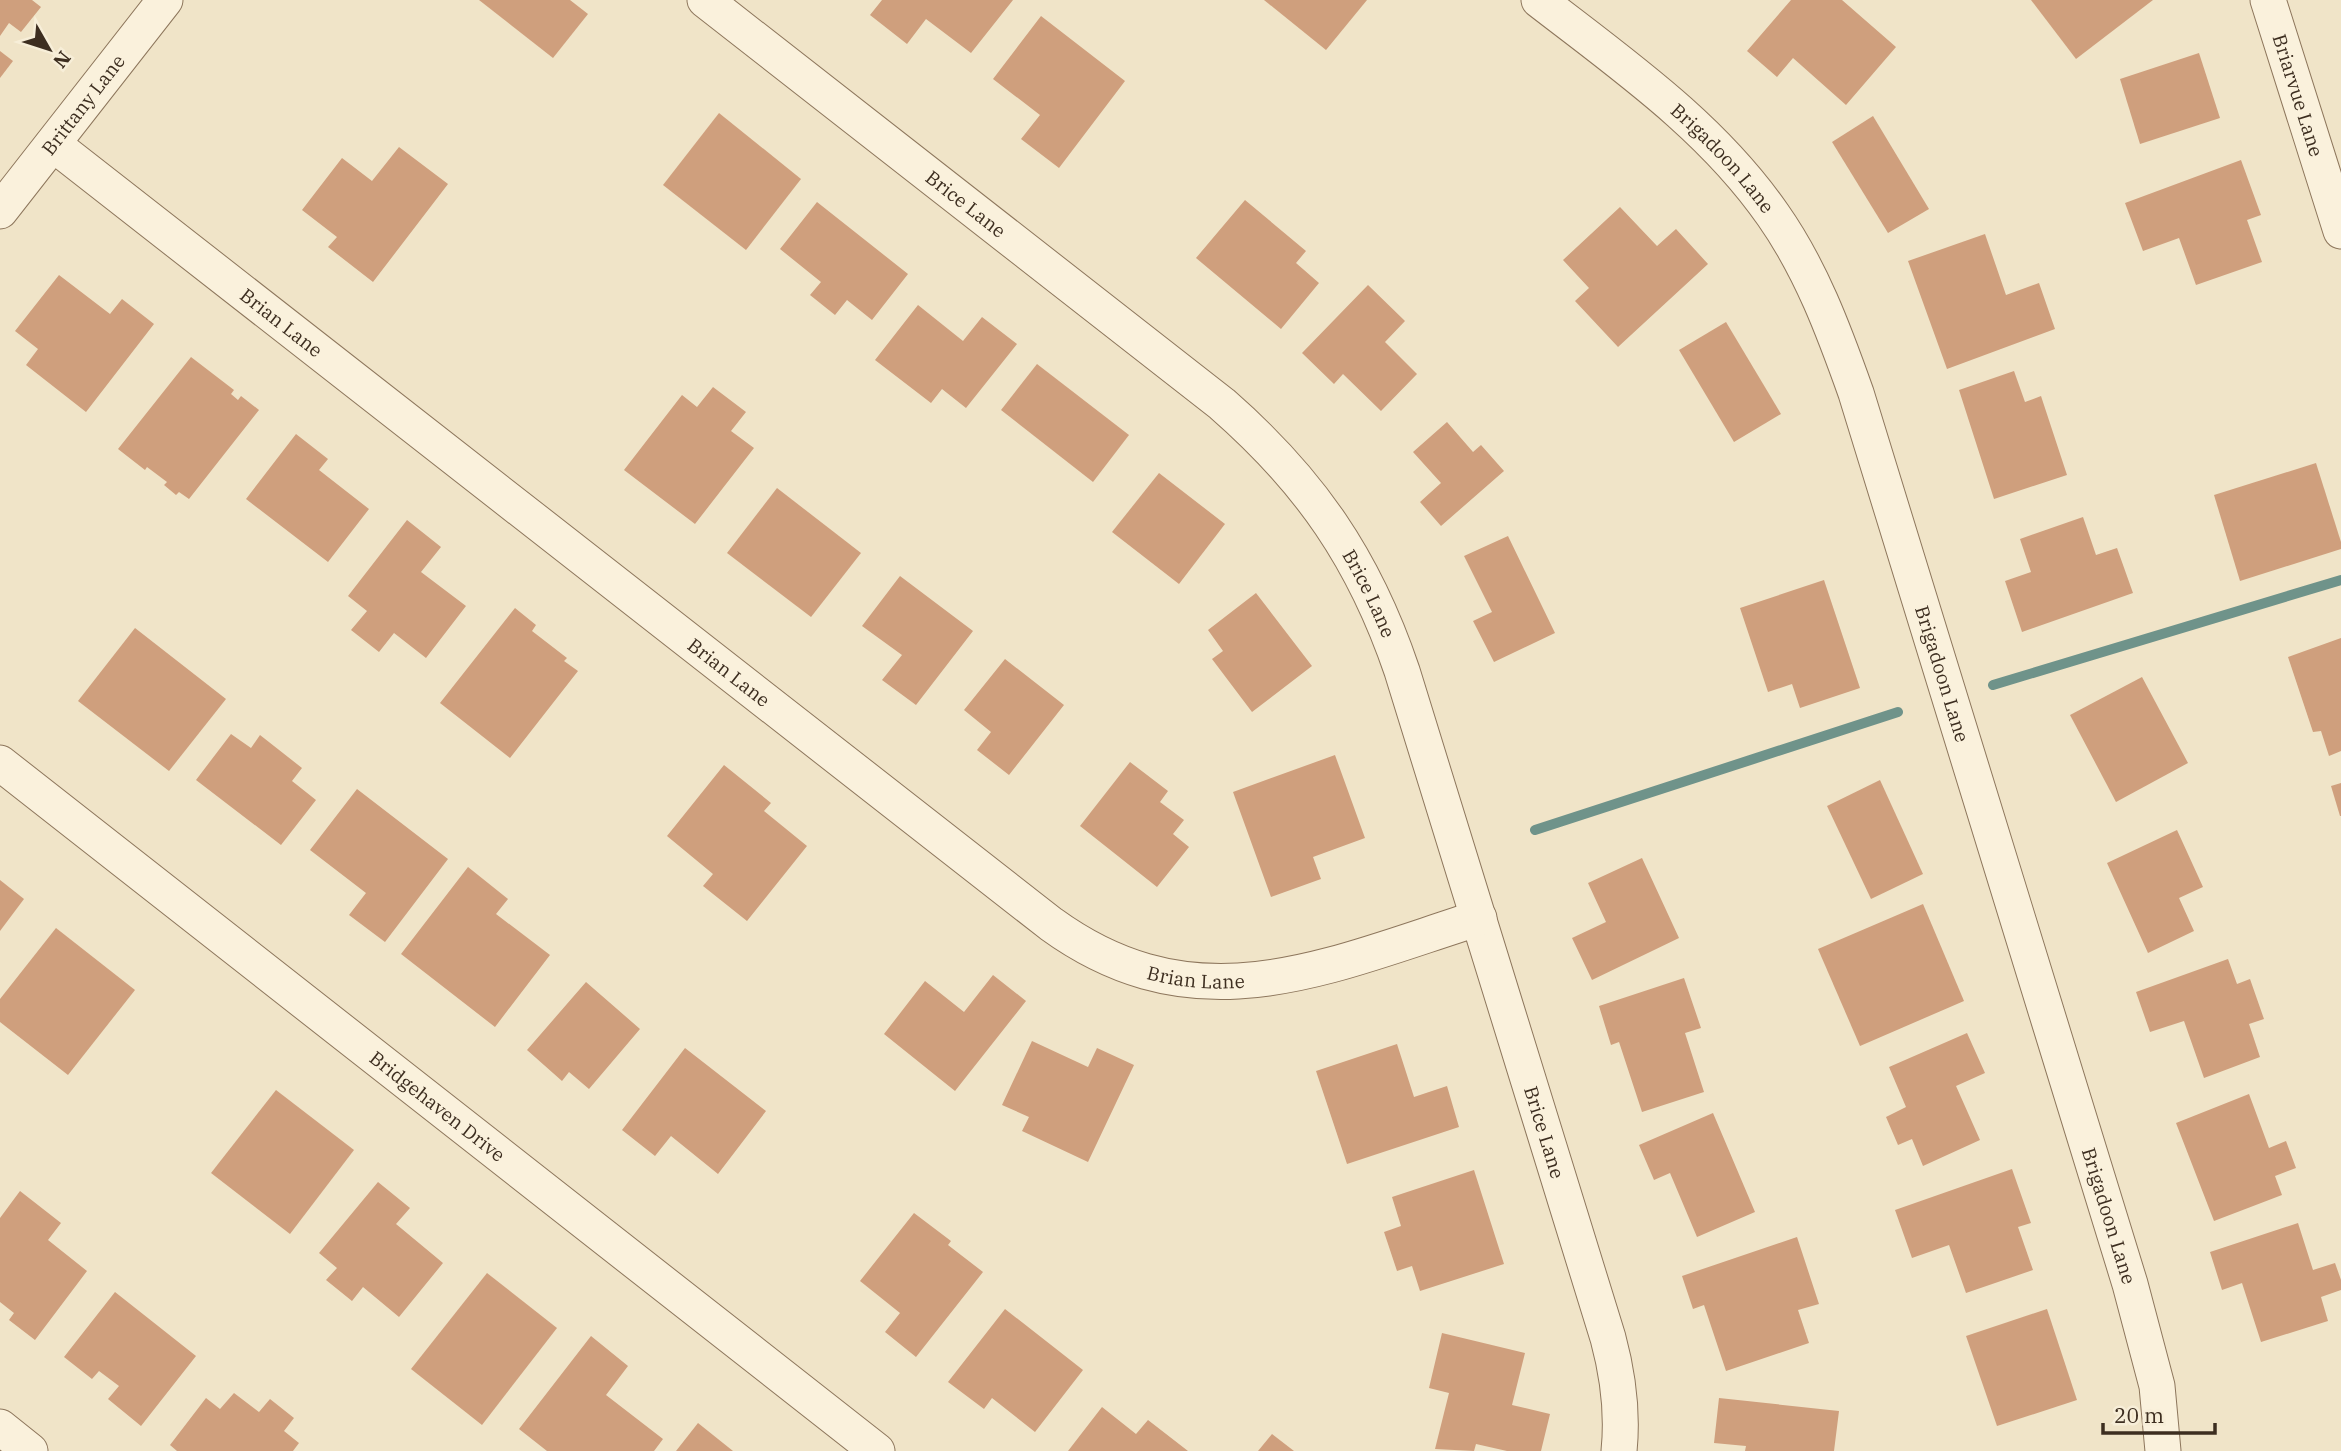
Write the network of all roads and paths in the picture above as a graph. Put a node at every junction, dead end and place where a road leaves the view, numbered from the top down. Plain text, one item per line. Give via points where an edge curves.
1 (165, 0) edge
2 (705, 0) edge
3 (1539, 0) edge
4 (2268, 0) edge
5 (52, 144) junction
6 (0, 211) edge
7 (2341, 231) edge
8 (0, 763) edge
9 (1479, 918) junction
10 (0, 1427) edge
11 (30, 1451) edge
12 (877, 1451) edge
13 (1619, 1451) edge
14 (2163, 1451) edge

1 - 5 street, Brittany Lane
2 - 9 street, Brice Lane via 1222,404 1262,440 1321,508 1351,553 1392,641
3 - 14 street, Brigadoon Lane via 1672,105 1741,173 1804,266 1832,327 2130,1284 2157,1386
4 - 7 street, Briarvue Lane
5 - 6 street, Brittany Lane
5 - 9 street, Brian Lane via 1051,924 1087,947 1151,973 1243,983 1321,968
8 - 12 street, Bridgehaven Drive
9 - 13 street, Brice Lane via 1615,1362
10 - 11 street

